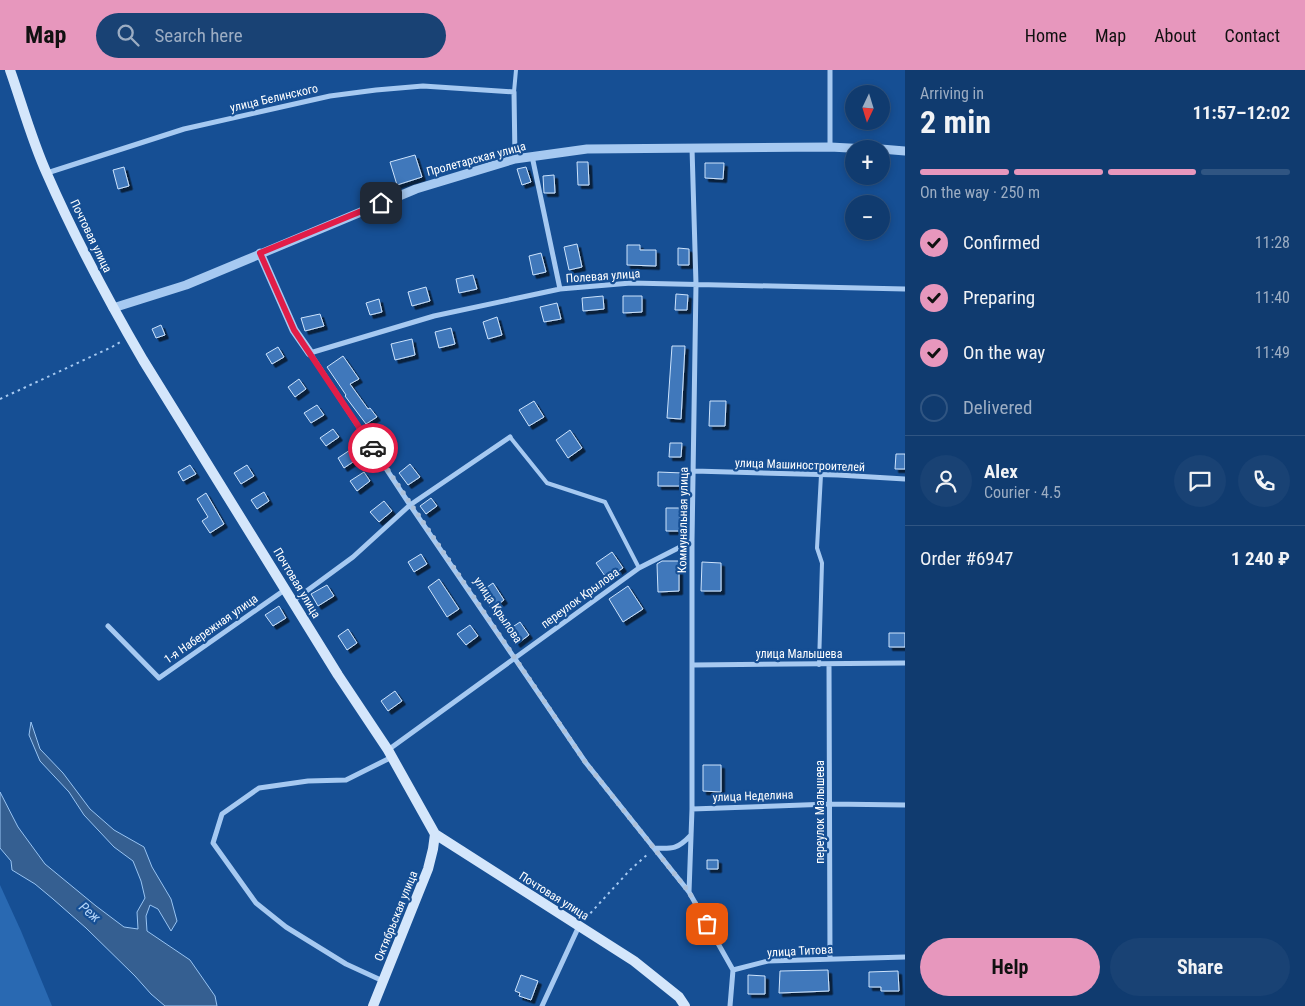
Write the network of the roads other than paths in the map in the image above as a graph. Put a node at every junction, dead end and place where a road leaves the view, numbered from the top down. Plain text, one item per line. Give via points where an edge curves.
1 (10, 70) edge
2 (516, 70) edge
3 (830, 70) edge
4 (514, 92) junction
5 (830, 147) junction
6 (692, 148) junction
7 (845, 148) edge
8 (890, 149) edge
9 (905, 150) edge
10 (532, 156) junction
11 (515, 159) junction
12 (46, 173) junction
13 (260, 253) junction
14 (696, 284) junction
15 (560, 289) junction
16 (905, 289) edge
17 (113, 308) junction
18 (310, 353) junction
19 (510, 438) joint
20 (694, 472) junction
21 (820, 475) junction
22 (905, 479) edge
23 (410, 505) junction
24 (692, 540) junction
25 (639, 568) junction
26 (286, 588) junction
27 (293, 601) junction
28 (108, 626) dead end
29 (515, 657) junction
30 (905, 663) edge
31 (829, 664) junction
32 (693, 665) junction
33 (819, 665) junction
34 (390, 754) junction
35 (830, 804) junction
36 (905, 805) edge
37 (692, 809) junction
38 (435, 834) junction
39 (691, 834) junction
40 (654, 848) junction
41 (689, 892) junction
42 (579, 926) junction
43 (905, 957) edge
44 (830, 959) junction
45 (734, 970) junction
46 (383, 981) junction
47 (373, 1006) edge
48 (542, 1006) edge
49 (685, 1006) edge
50 (730, 1006) edge

1 - 12 main road, Почтовая улица
2 - 4 lane
3 - 5 street
4 - 11 street
4 - 12 street, улица Белинского via 423,86 330,96 184,129
5 - 6 street, Пролетарская улица
5 - 7 street, Пролетарская улица
6 - 10 street, Пролетарская улица via 587,149
6 - 14 street, Коммунальная улица
8 - 9 street
10 - 11 street, Пролетарская улица
10 - 15 street
11 - 13 street, Пролетарская улица via 416,189
12 - 17 main road, Почтовая улица
13 - 17 street, Пролетарская улица via 186,285
13 - 18 street, улица Крылова via 294,330
14 - 15 street, Полевая улица via 631,283
14 - 16 street, Полевая улица
14 - 20 street, Коммунальная улица
15 - 18 street, Полевая улица via 434,316
17 - 26 main road, Почтовая улица
18 - 23 street, улица Крылова
19 - 23 street
19 - 25 lane via 548,483 605,502
20 - 21 street, улица Машиностроителей
20 - 24 street, Коммунальная улица
21 - 22 street, улица Машиностроителей
21 - 33 lane
23 - 27 street via 353,557
23 - 29 street, улица Крылова
24 - 25 street, переулок Крылова
24 - 32 street, Коммунальная улица
25 - 29 street, переулок Крылова
26 - 27 main road, Почтовая улица
26 - 28 street, 1-я Набережная улица via 159,678
27 - 34 main road, Почтовая улица
29 - 34 street, переулок Крылова
29 - 40 street, улица Крылова via 586,763
30 - 31 street, улица Малышева
31 - 33 street, улица Малышева
31 - 35 street, переулок Малышева
32 - 33 street, улица Малышева
32 - 37 street, Коммунальная улица
34 - 38 main road, Почтовая улица
34 - 46 street, переулок Крылова via 346,780 259,788 222,814 213,843 256,903 286,927 346,964
35 - 36 street, улица Неделина
35 - 37 street, улица Неделина
35 - 44 street, переулок Малышева
37 - 39 street, Коммунальная улица
38 - 42 main road, Почтовая улица
38 - 46 main road, Октябрьская улица via 428,869
39 - 40 street via 682,844 671,849
39 - 41 street, Коммунальная улица
40 - 41 street, улица Крылова
41 - 45 street, улица Крылова
42 - 48 street
42 - 49 main road, Почтовая улица via 634,961 679,997
43 - 44 street, улица Титова
44 - 45 street, улица Титова via 768,961
45 - 50 street
46 - 47 main road, Октябрьская улица

